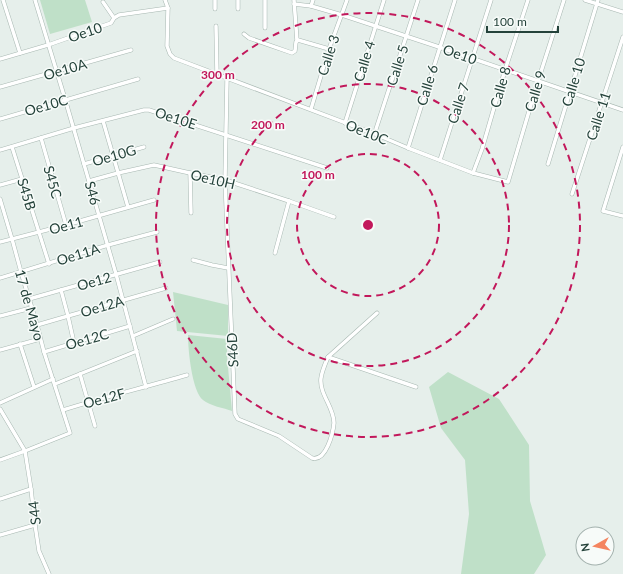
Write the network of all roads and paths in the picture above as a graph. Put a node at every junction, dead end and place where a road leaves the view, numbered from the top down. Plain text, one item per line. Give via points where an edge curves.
1 (3, 0) edge
2 (35, 0) edge
3 (166, 0) edge
4 (215, 0) edge
5 (238, 0) edge
6 (265, 0) edge
7 (313, 0) edge
8 (347, 0) edge
9 (384, 0) edge
10 (418, 0) edge
11 (455, 0) edge
12 (491, 0) edge
13 (528, 0) edge
14 (564, 0) edge
15 (585, 0) edge
16 (103, 2) dead end
17 (294, 2) edge
18 (598, 2) edge
19 (311, 6) junction
20 (168, 8) junction
21 (215, 9) dead end
22 (238, 9) dead end
23 (623, 12) edge
24 (342, 15) junction
25 (114, 18) junction
26 (216, 26) dead end
27 (375, 26) junction
28 (265, 28) dead end
29 (244, 34) dead end
30 (407, 36) junction
31 (623, 37) edge
32 (297, 41) junction
33 (48, 45) junction
34 (439, 47) junction
35 (329, 49) junction
36 (130, 50) dead end
37 (20, 53) junction
38 (472, 58) junction
39 (0, 59) edge
40 (505, 70) junction
41 (57, 72) junction
42 (217, 75) junction
43 (138, 79) dead end
44 (227, 79) junction
45 (538, 81) junction
46 (0, 87) edge
47 (570, 92) junction
48 (65, 99) junction
49 (602, 103) junction
50 (311, 110) junction
51 (623, 110) edge
52 (0, 119) edge
53 (103, 121) junction
54 (345, 123) junction
55 (74, 128) junction
56 (376, 130) dead end
57 (226, 134) junction
58 (40, 138) junction
59 (12, 147) junction
60 (144, 147) dead end
61 (623, 147) edge
62 (408, 148) junction
63 (0, 150) edge
64 (113, 156) junction
65 (440, 160) junction
66 (84, 164) junction
67 (548, 164) dead end
68 (327, 168) dead end
69 (118, 173) junction
70 (190, 173) junction
71 (473, 173) junction
72 (22, 179) junction
73 (225, 180) junction
74 (89, 181) junction
75 (508, 182) joint
76 (0, 186) edge
77 (572, 194) dead end
78 (0, 199) edge
79 (154, 200) dead end
80 (289, 201) junction
81 (1, 206) edge
82 (128, 207) junction
83 (191, 213) dead end
84 (99, 216) junction
85 (623, 216) edge
86 (334, 217) dead end
87 (66, 225) junction
88 (39, 232) junction
89 (157, 232) dead end
90 (12, 239) junction
91 (0, 242) edge
92 (108, 245) junction
93 (275, 253) dead end
94 (193, 260) dead end
95 (160, 262) dead end
96 (48, 264) junction
97 (228, 268) junction
98 (21, 272) junction
99 (116, 274) junction
100 (0, 278) edge
101 (166, 288) dead end
102 (60, 290) junction
103 (29, 299) junction
104 (123, 300) junction
105 (31, 308) junction
106 (377, 313) dead end
107 (0, 316) edge
108 (68, 316) junction
109 (173, 319) dead end
110 (37, 325) junction
111 (130, 326) junction
112 (133, 336) junction
113 (40, 339) junction
114 (74, 343) junction
115 (20, 344) junction
116 (0, 350) edge
117 (136, 351) junction
118 (44, 352) junction
119 (328, 358) junction
120 (80, 374) junction
121 (187, 374) dead end
122 (53, 379) junction
123 (55, 384) junction
124 (146, 387) junction
125 (416, 387) dead end
126 (34, 388) junction
127 (88, 402) junction
128 (0, 404) edge
129 (0, 409) edge
130 (63, 410) junction
131 (95, 426) dead end
132 (25, 451) junction
133 (0, 460) edge
134 (31, 489) junction
135 (0, 499) edge
136 (35, 525) junction
137 (0, 535) edge
138 (49, 574) edge

1 - 37 street
2 - 33 street, S46
3 - 20 street
4 - 21 street
5 - 22 street
6 - 28 street
7 - 19 street
8 - 24 street, Calle 3
9 - 27 street, Calle 4
10 - 30 street, Calle 5
11 - 34 street, Calle 6
12 - 38 street, Calle 7
13 - 40 street, Calle 8
14 - 45 street, Calle 9
15 - 18 street
16 - 25 street
17 - 19 street, Oe10
17 - 32 street
18 - 23 street
18 - 47 street, Calle 10
19 - 24 street, Oe10
20 - 25 street, Oe10
20 - 42 street via 170,54 174,58
24 - 27 street, Oe10
24 - 35 street, Calle 3
25 - 33 street, Oe10 via 111,23
26 - 42 street
27 - 30 street, Oe10
27 - 54 street, Calle 4
29 - 32 street via 292,53
30 - 34 street, Oe10
30 - 56 street, Calle 5
31 - 49 street, Calle 11
32 - 35 street
33 - 37 street, Oe10
33 - 41 street, S46
34 - 38 street, Oe10
34 - 62 street, Calle 6
35 - 50 street, Calle 3
36 - 41 street, Oe10A
37 - 39 street, Oe10
38 - 40 street, Oe10
38 - 65 street, Calle 7
40 - 45 street, Oe10
40 - 71 street, Calle 8
41 - 46 street, Oe10A
41 - 48 street, S46
42 - 44 street
43 - 48 street, Oe10C
44 - 50 street, Oe10C
44 - 57 street, S46D
45 - 47 street, Oe10
45 - 75 street, Calle 9
47 - 49 street, Oe10
47 - 67 street, Calle 10
48 - 52 street, Oe10C
48 - 55 street, S46
49 - 51 street, Oe10
49 - 77 street, Calle 11
50 - 54 street, Oe10C
53 - 55 street, Oe10E
53 - 57 street, Oe10E via 149,110
53 - 64 street
54 - 62 street, Oe10C
55 - 58 street, Oe10E
55 - 66 street, S46
57 - 68 street, Oe10E
57 - 73 street, S46D
58 - 59 street, Oe10E
58 - 87 street, S45C
59 - 63 street, Oe10E
59 - 72 street, S45B
60 - 64 street, Oe10G
61 - 85 street via 603,211
62 - 65 street, Oe10C
64 - 66 street, Oe10G
64 - 69 street
65 - 71 street, Oe10C
66 - 74 street, S46
69 - 70 street, Oe10H via 154,165
69 - 74 street, Oe10H
69 - 82 street
70 - 73 street, Oe10H
70 - 83 street
71 - 75 street, Oe10C
72 - 76 street
72 - 88 street, S45B
73 - 80 street, Oe10H
73 - 97 street, S46D
74 - 84 street, S46
78 - 81 street, 17 de Mayo
79 - 82 street, Oe11
80 - 86 street, Oe10H
80 - 93 street
81 - 90 street, 17 de Mayo
82 - 84 street, Oe11
84 - 87 street, Oe11
84 - 92 street, S46
87 - 88 street, Oe11
88 - 90 street, Oe11
88 - 96 street, S45B
89 - 92 street, Oe11A
90 - 91 street, Oe11
90 - 98 street, 17 de Mayo
92 - 96 street, Oe11A
92 - 99 street, S46
94 - 97 street
95 - 99 street, Oe12
96 - 98 street, Oe11A
97 - 119 street, S46D via 235,414 238,419 279,436 312,458 319,458 328,447 334,426 334,417 321,382
98 - 100 street, Oe11A
98 - 103 street, 17 de Mayo
99 - 102 street, Oe12
99 - 104 street, S46
101 - 104 street, Oe12A
102 - 103 street, Oe12
102 - 108 street
103 - 105 street, 17 de Mayo
104 - 108 street, Oe12A
104 - 111 street, S46
105 - 107 street
105 - 110 street, 17 de Mayo
106 - 119 street, S46D
108 - 110 street, Oe12A
108 - 114 street
109 - 112 street
110 - 113 street, 17 de Mayo
111 - 112 street, S46
111 - 114 street, Oe12C
112 - 117 street, S46
113 - 115 street
113 - 118 street, 17 de Mayo
114 - 118 street, Oe12C
115 - 116 street
115 - 126 street
117 - 120 street
117 - 124 street, S46
118 - 122 street, 17 de Mayo
119 - 125 street
120 - 123 street
120 - 127 street
121 - 124 street, Oe12F
122 - 123 street, 17 de Mayo
122 - 126 street
123 - 130 street, 17 de Mayo
124 - 127 street, Oe12F
126 - 128 street
127 - 130 street, Oe12F
127 - 131 street
129 - 132 street
130 - 132 street, 17 de Mayo via 70,433
132 - 133 street
132 - 134 street, S44
134 - 135 street
134 - 136 street, S44
136 - 137 street
136 - 138 street, S44 via 40,551

